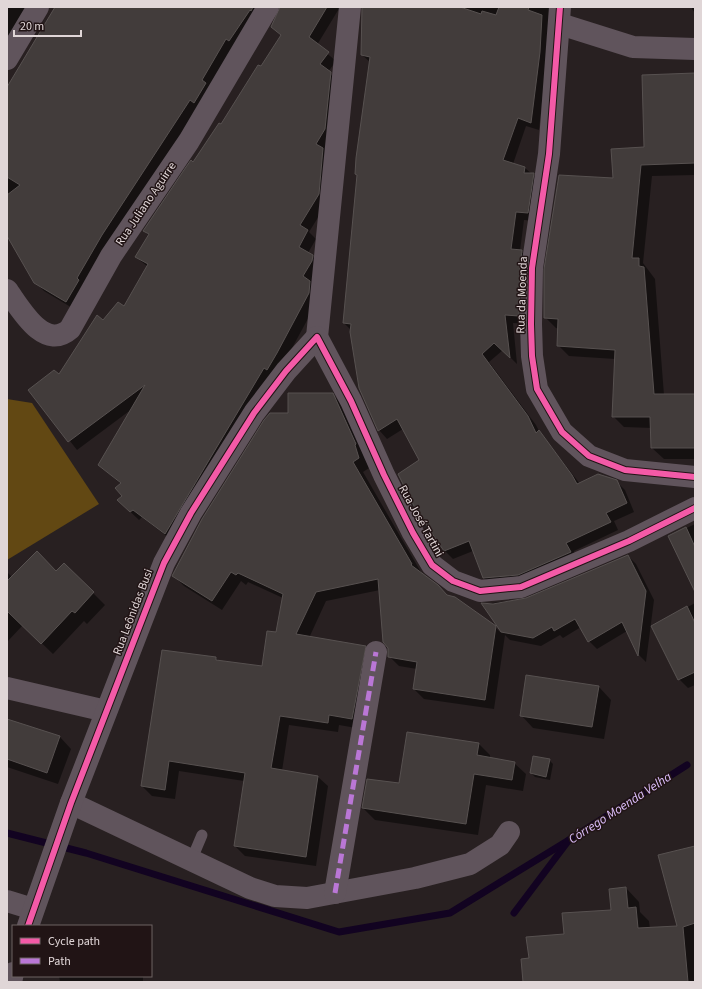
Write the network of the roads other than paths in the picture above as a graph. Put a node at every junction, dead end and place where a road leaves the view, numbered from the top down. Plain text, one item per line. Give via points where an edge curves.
1 (38, 7) edge
2 (268, 7) edge
3 (350, 7) edge
4 (560, 15) edge
5 (695, 49) edge
6 (7, 59) edge
7 (7, 290) edge
8 (317, 337) junction
9 (695, 477) edge
10 (695, 508) edge
11 (376, 652) dead end
12 (7, 688) edge
13 (106, 711) junction
14 (71, 803) junction
15 (510, 832) dead end
16 (202, 835) dead end
17 (191, 861) junction
18 (335, 893) junction
19 (7, 901) edge
20 (31, 917) edge

1 - 6 street
2 - 7 street, Rua Juliano Aguirre via 189,141 111,256 70,329 57,336 40,332
3 - 8 street
4 - 5 street via 633,47
4 - 9 street, Rua da Moenda via 549,154 532,268 531,332 537,389 562,432 589,456 625,470
8 - 10 street, Rua José Tartini via 351,401 413,533 432,565 453,581 480,591 521,586 629,541
8 - 13 street, Rua Leônidas Busi via 286,371 254,413 191,513 164,563
11 - 18 street
12 - 13 street
13 - 14 street, Rua Leônidas Busi
14 - 17 street
14 - 20 street, Rua Leônidas Busi
15 - 18 street via 500,844 470,864 415,878
16 - 17 lane
17 - 18 street via 250,888 275,896 307,898
19 - 20 street, Rua Leônidas Busi

